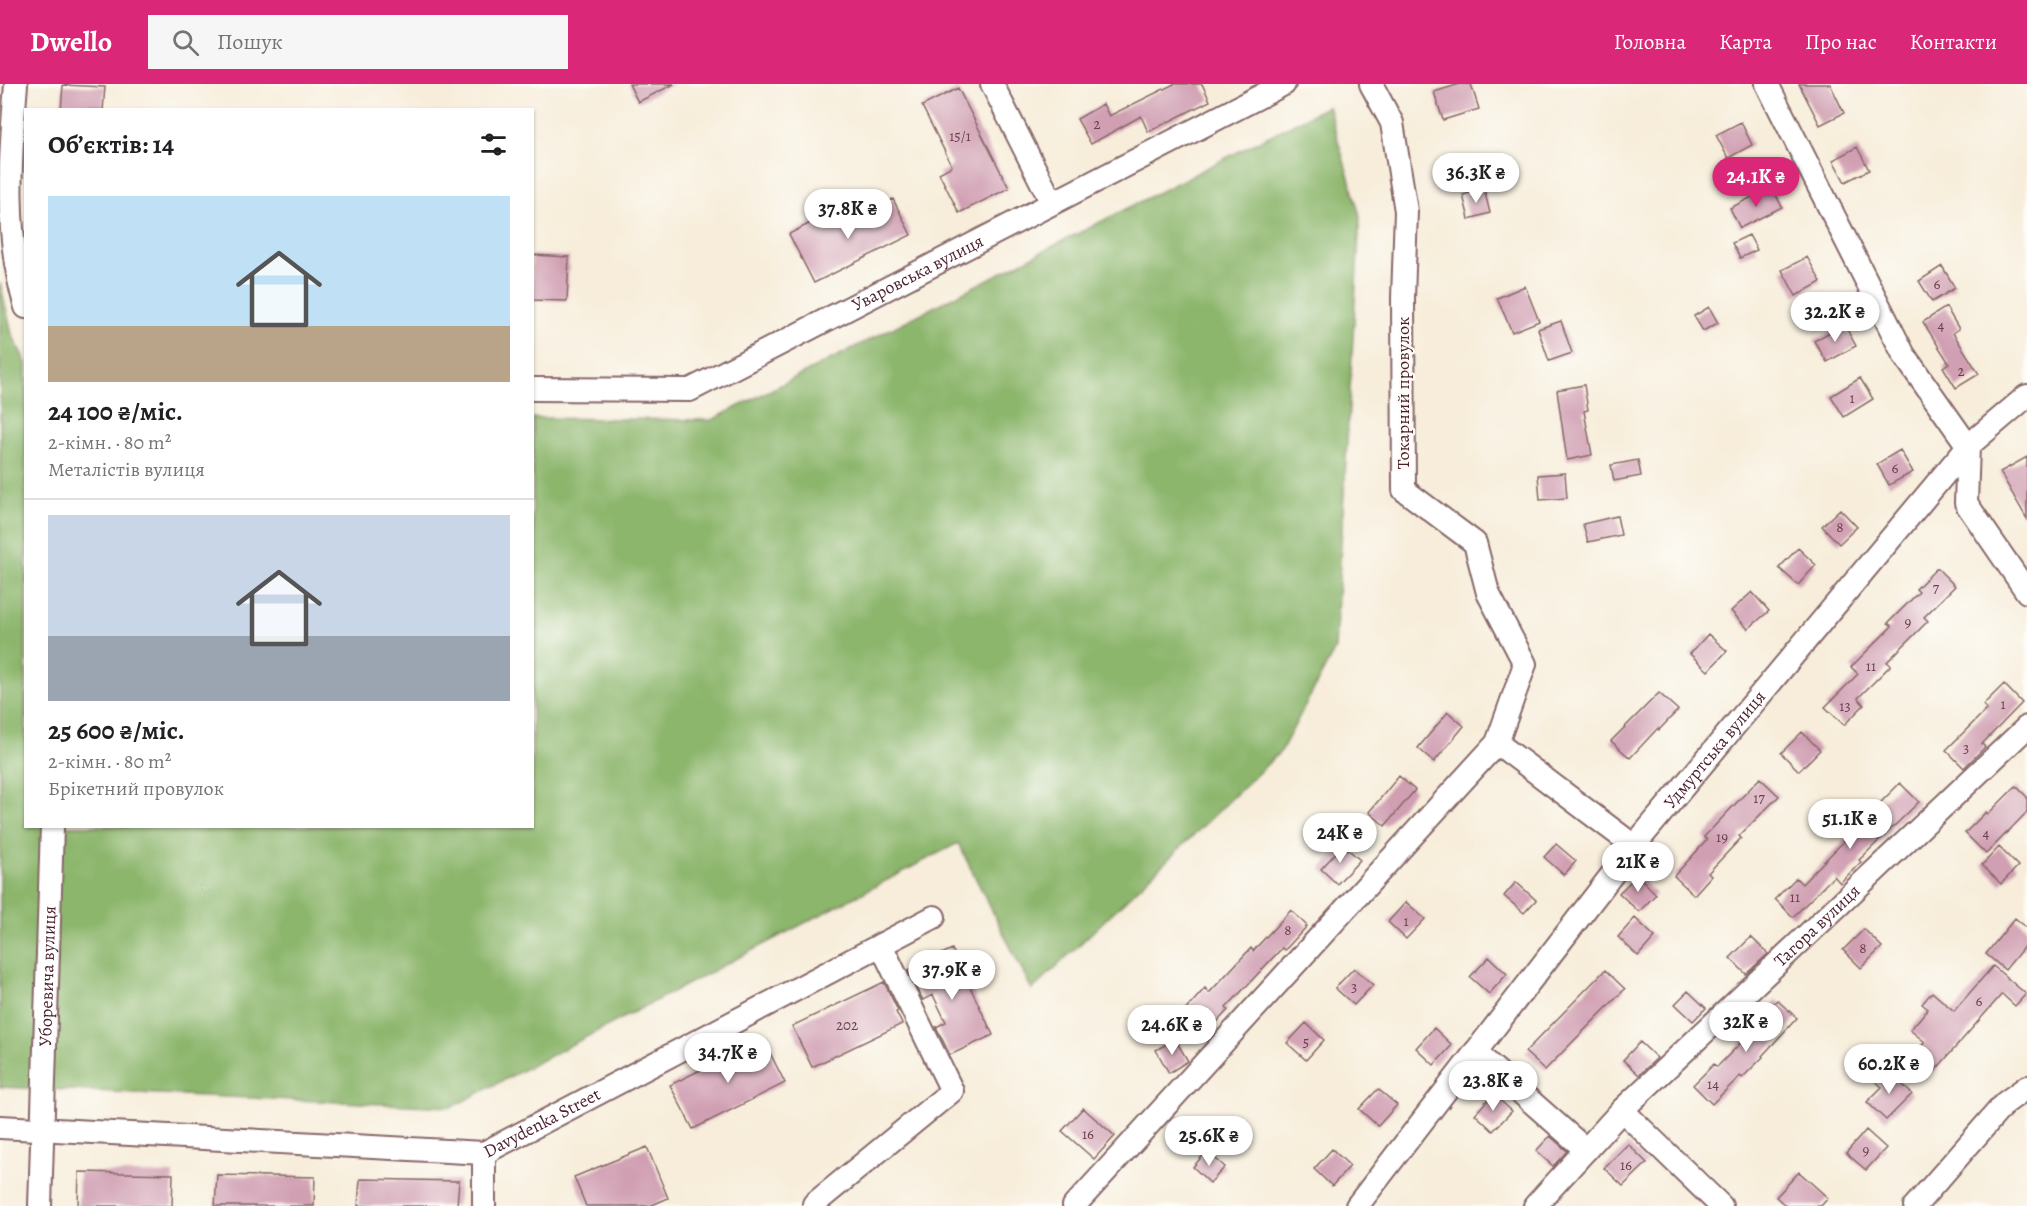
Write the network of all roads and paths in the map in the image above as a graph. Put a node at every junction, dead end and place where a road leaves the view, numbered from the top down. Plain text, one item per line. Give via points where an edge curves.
1 (16, 84) edge
2 (993, 84) edge
3 (1284, 84) edge
4 (1371, 84) edge
5 (1767, 84) edge
6 (1052, 203) junction
7 (24, 300) edge
8 (534, 389) edge
9 (2027, 396) edge
10 (1968, 446) junction
11 (2027, 592) edge
12 (2027, 727) edge
13 (1497, 743) junction
14 (52, 828) edge
15 (1634, 846) junction
16 (934, 917) dead end
17 (881, 945) junction
18 (1475, 1052) junction
19 (2027, 1087) edge
20 (1622, 1110) junction
21 (0, 1127) edge
22 (42, 1128) junction
23 (1586, 1150) junction
24 (484, 1153) junction
25 (815, 1205) edge
26 (40, 1206) edge
27 (484, 1206) edge
28 (1074, 1206) edge
29 (1357, 1206) edge
30 (1535, 1206) edge
31 (1720, 1206) edge
32 (1915, 1206) edge

1 - 7 street via 11,228 17,280
2 - 6 street
3 - 6 street, Уваровська вулиця
4 - 13 street, Токарний провулок via 1392,123 1406,211 1404,490 1475,543 1488,593 1525,664
5 - 10 street via 1904,355
6 - 8 street, Уваровська вулиця via 690,390
9 - 10 street, Удмуртська вулиця
10 - 11 street via 1966,503
10 - 15 street, Удмуртська вулиця
12 - 20 street, Тагора вулиця
13 - 15 street
13 - 28 street
14 - 22 street, Уборевича вулиця
15 - 18 street, Удмуртська вулиця
16 - 17 street, Davydenka Street
17 - 24 street, Davydenka Street
17 - 25 street via 952,1091
18 - 23 street
18 - 29 street, Удмуртська вулиця
19 - 32 street via 2005,1103
20 - 23 street, Тагора вулиця
20 - 31 street
21 - 22 street, Davydenka Street
22 - 24 street, Davydenka Street
22 - 26 street, Уборевича вулиця
23 - 30 street, Тагора вулиця
24 - 27 street

